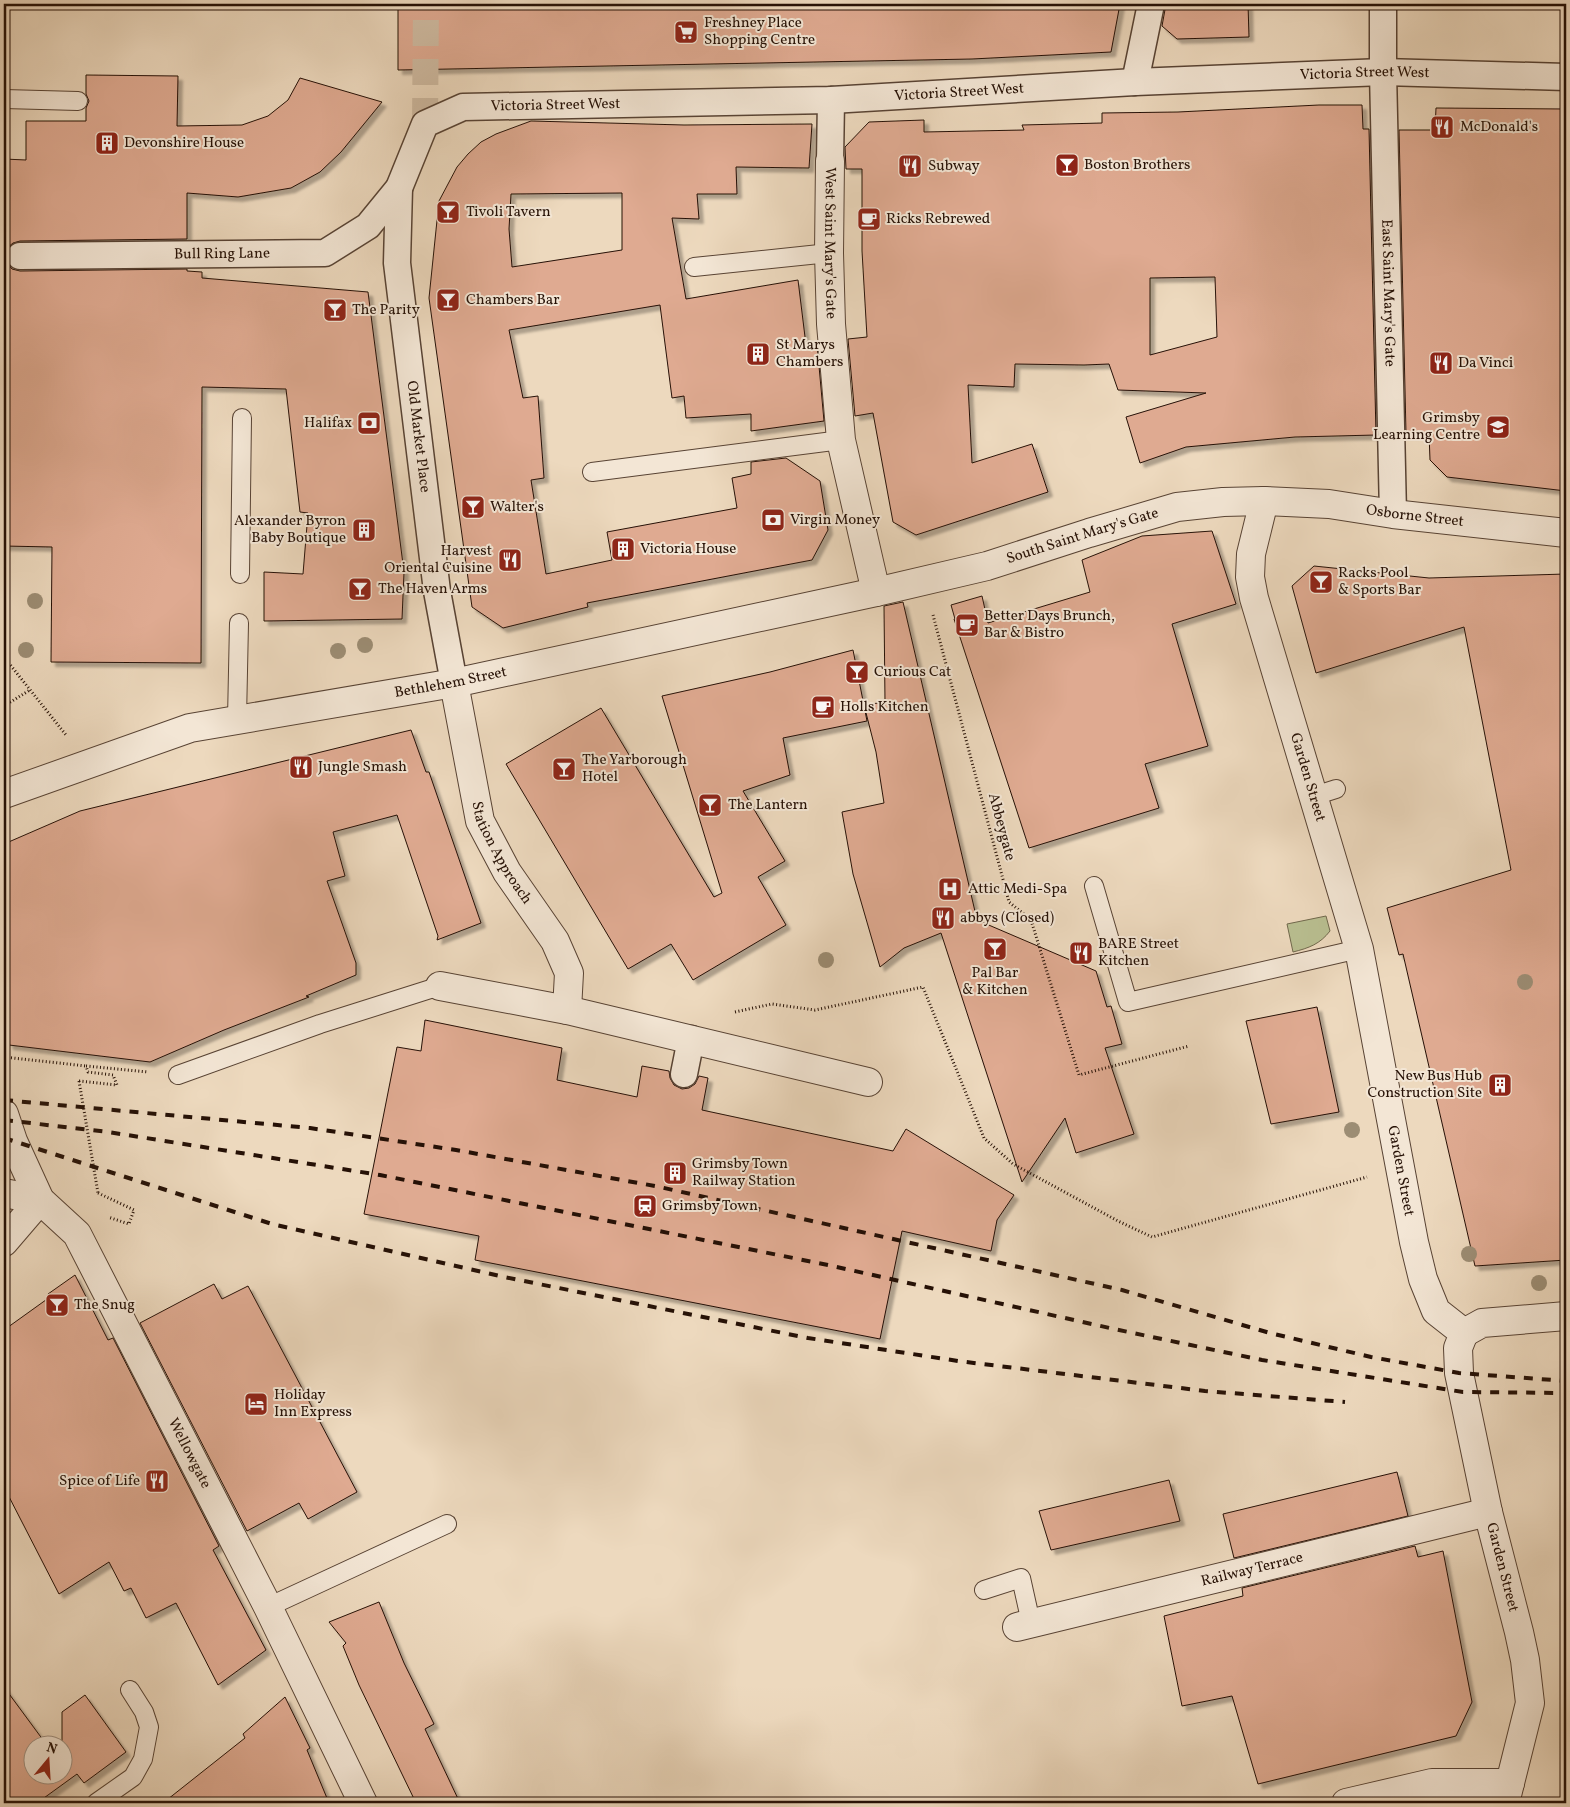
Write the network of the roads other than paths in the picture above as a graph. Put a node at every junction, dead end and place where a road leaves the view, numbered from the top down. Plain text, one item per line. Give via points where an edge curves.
1 (1150, 4) edge
2 (1383, 4) edge
3 (1383, 72) junction
4 (1566, 77) edge
5 (1135, 82) junction
6 (4, 99) edge
7 (831, 100) junction
8 (78, 101) dead end
9 (830, 161) joint
10 (399, 188) junction
11 (829, 253) junction
12 (20, 256) dead end
13 (694, 267) dead end
14 (242, 418) dead end
15 (840, 440) junction
16 (592, 472) dead end
17 (1264, 501) junction
18 (1394, 514) junction
19 (1566, 533) edge
20 (240, 574) dead end
21 (913, 583) joint
22 (876, 592) junction
23 (239, 623) dead end
24 (454, 683) junction
25 (237, 720) junction
26 (4, 794) edge
27 (1094, 886) dead end
28 (1359, 949) junction
29 (440, 986) joint
30 (567, 1010) junction
31 (691, 1039) junction
32 (684, 1074) dead end
33 (178, 1075) road end
34 (868, 1082) dead end
35 (4, 1114) edge
36 (4, 1193) edge
37 (40, 1200) junction
38 (4, 1242) edge
39 (1566, 1316) edge
40 (1464, 1333) junction
41 (1488, 1512) junction
42 (447, 1524) dead end
43 (984, 1590) dead end
44 (268, 1607) junction
45 (1024, 1625) joint
46 (130, 1690) dead end
47 (1508, 1793) edge
48 (96, 1803) edge
49 (363, 1803) edge
50 (1346, 1803) edge

1 - 5 street
2 - 3 street, East Saint Mary's Gate
3 - 4 street, Victoria Street West
3 - 5 street, Victoria Street West
3 - 18 street, East Saint Mary's Gate
5 - 7 street, Victoria Street West
6 - 8 lane
7 - 9 street, West Saint Mary's Gate
7 - 10 street, Victoria Street West via 463,107 425,124
9 - 11 street, West Saint Mary's Gate
10 - 12 street, Bull Ring Lane via 368,226 325,253
10 - 24 street, Old Market Place via 397,263 437,591
11 - 13 lane
11 - 15 street, West Saint Mary's Gate via 830,324
14 - 20 lane
15 - 16 lane
15 - 22 street, West Saint Mary's Gate
17 - 18 street, Osborne Street via 1329,504
17 - 21 street, South Saint Mary's Gate via 1177,507 987,566
17 - 28 street, Garden Street via 1251,554 1250,577 1254,598 1325,793
18 - 19 street, Osborne Street
21 - 22 street, Bethlehem Street
22 - 24 street, Bethlehem Street
23 - 25 lane
24 - 25 street, Bethlehem Street
24 - 30 street, Station Approach via 480,821 507,872 555,941 569,973
25 - 26 street, Bethlehem Street via 190,728
27 - 28 lane via 1128,1002
28 - 40 street, Garden Street via 1423,1279 1436,1310
29 - 30 street
29 - 33 lane via 320,1024
30 - 31 street
31 - 32 street
31 - 34 street
35 - 37 street, Wellowgate
36 - 37 street
37 - 38 street
37 - 44 street, Wellowgate via 77,1234
39 - 40 street via 1482,1322
40 - 41 street, Garden Street via 1458,1348 1460,1373
41 - 45 street, Railway Terrace
41 - 47 street, Garden Street via 1519,1632 1530,1703
42 - 44 lane
43 - 45 lane via 1021,1578
44 - 49 street, Wellowgate
46 - 48 lane via 149,1727 143,1760 133,1778
47 - 50 street via 1432,1784

